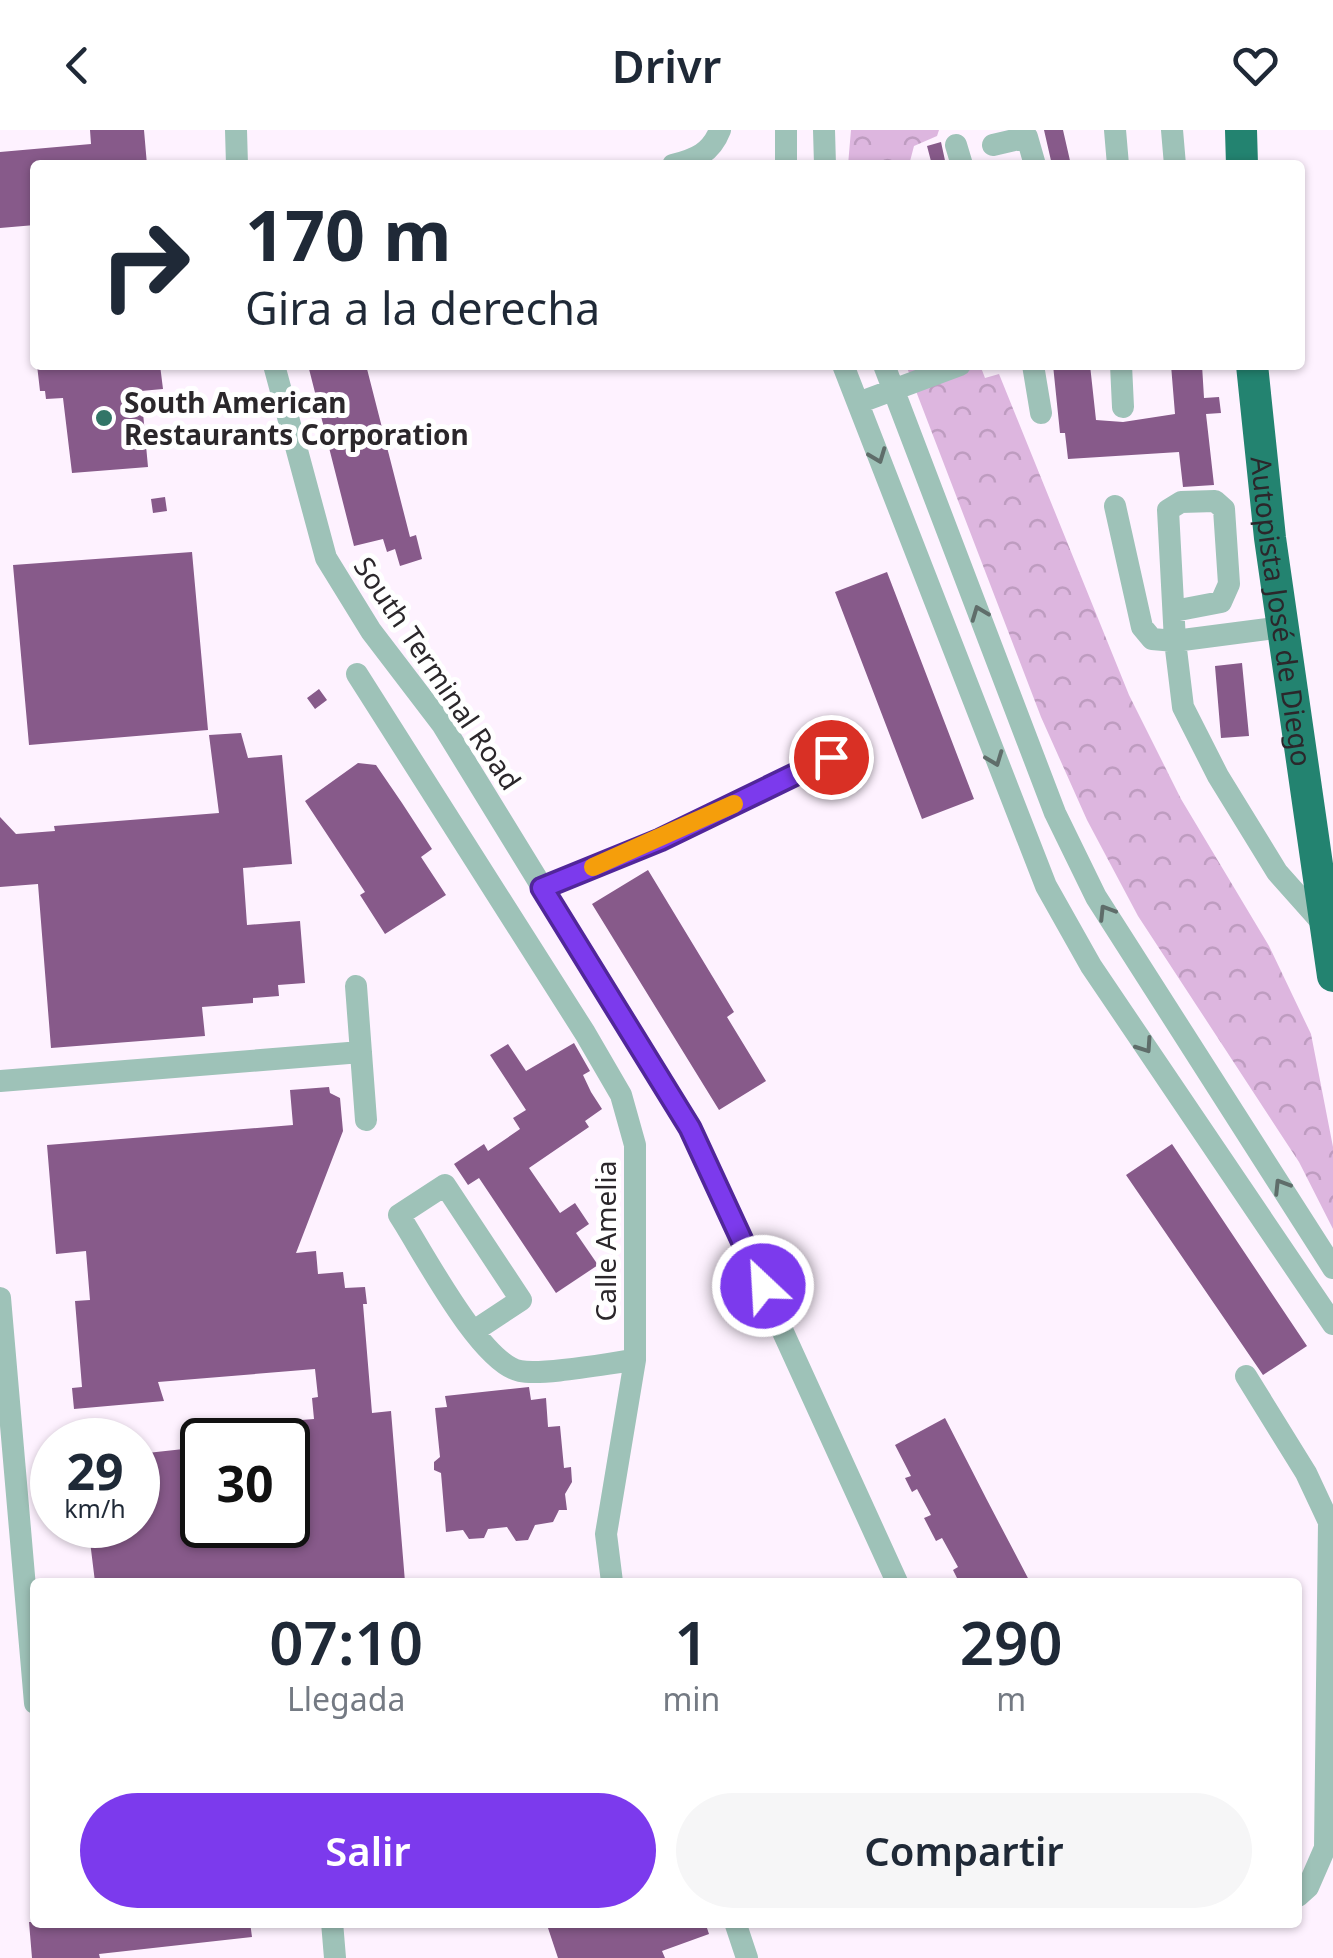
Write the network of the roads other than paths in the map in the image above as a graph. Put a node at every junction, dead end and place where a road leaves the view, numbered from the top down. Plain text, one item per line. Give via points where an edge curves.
1 (236, 130) edge
2 (720, 130) edge
3 (786, 130) edge
4 (824, 130) edge
5 (1116, 130) edge
6 (1172, 130) edge
7 (1240, 130) edge
8 (993, 146) dead end
9 (236, 160) edge
10 (693, 160) edge
11 (786, 160) edge
12 (825, 160) edge
13 (1033, 160) edge
14 (1118, 160) edge
15 (1175, 160) edge
16 (1242, 160) edge
17 (275, 370) edge
18 (845, 370) edge
19 (886, 370) edge
20 (946, 370) edge
21 (1034, 370) edge
22 (1121, 370) edge
23 (1253, 370) edge
24 (894, 388) junction
25 (858, 403) junction
26 (1123, 407) dead end
27 (1041, 413) dead end
28 (1115, 506) dead end
29 (1174, 611) junction
30 (1282, 627) junction
31 (1175, 641) junction
32 (357, 674) dead end
33 (831, 757) dead end
34 (542, 888) junction
35 (1324, 926) junction
36 (1333, 976) edge
37 (356, 986) dead end
38 (361, 1052) junction
39 (0, 1081) edge
40 (366, 1120) dead end
41 (1333, 1268) edge
42 (0, 1298) edge
43 (1333, 1324) edge
44 (474, 1331) junction
45 (635, 1360) junction
46 (1246, 1376) dead end
47 (612, 1578) edge
48 (896, 1578) edge
49 (30, 1645) edge
50 (1302, 1893) edge
51 (333, 1928) edge
52 (736, 1928) edge
53 (336, 1958) edge
54 (748, 1958) edge

1 - 9 street
2 - 10 street
3 - 11 street
4 - 12 street
5 - 14 street
6 - 15 street
7 - 16 highway
8 - 13 street via 1027,137
17 - 34 street, South Terminal Road via 326,558 442,724
18 - 25 street
19 - 24 street
20 - 24 street
21 - 27 street
22 - 26 street
23 - 30 highway, Autopista José de Diego
24 - 25 street
41 -> 24 street via 1096,897 1055,813
25 -> 43 street via 1046,886 1091,966
28 - 31 street via 1142,627 1152,639
29 - 29 street via 1168,510 1181,502 1215,501 1224,509 1228,584 1220,602
29 - 31 street
30 - 31 street
30 - 35 highway, Autopista José de Diego
31 - 35 street via 1182,707 1218,776 1277,872
32 - 45 street, Calle Amelia via 620,1095 635,1145
33 - 34 street
34 - 48 street, South Terminal Road via 690,1128
35 - 36 highway, Autopista José de Diego
37 - 38 street
38 - 39 street
38 - 40 street
42 - 49 street
44 - 44 street via 400,1215 445,1185 521,1300
44 - 45 street via 519,1371
45 - 47 street, Calle Amelia via 606,1534
46 - 50 street via 1329,1522 1325,1848
51 - 53 street
52 - 54 street

